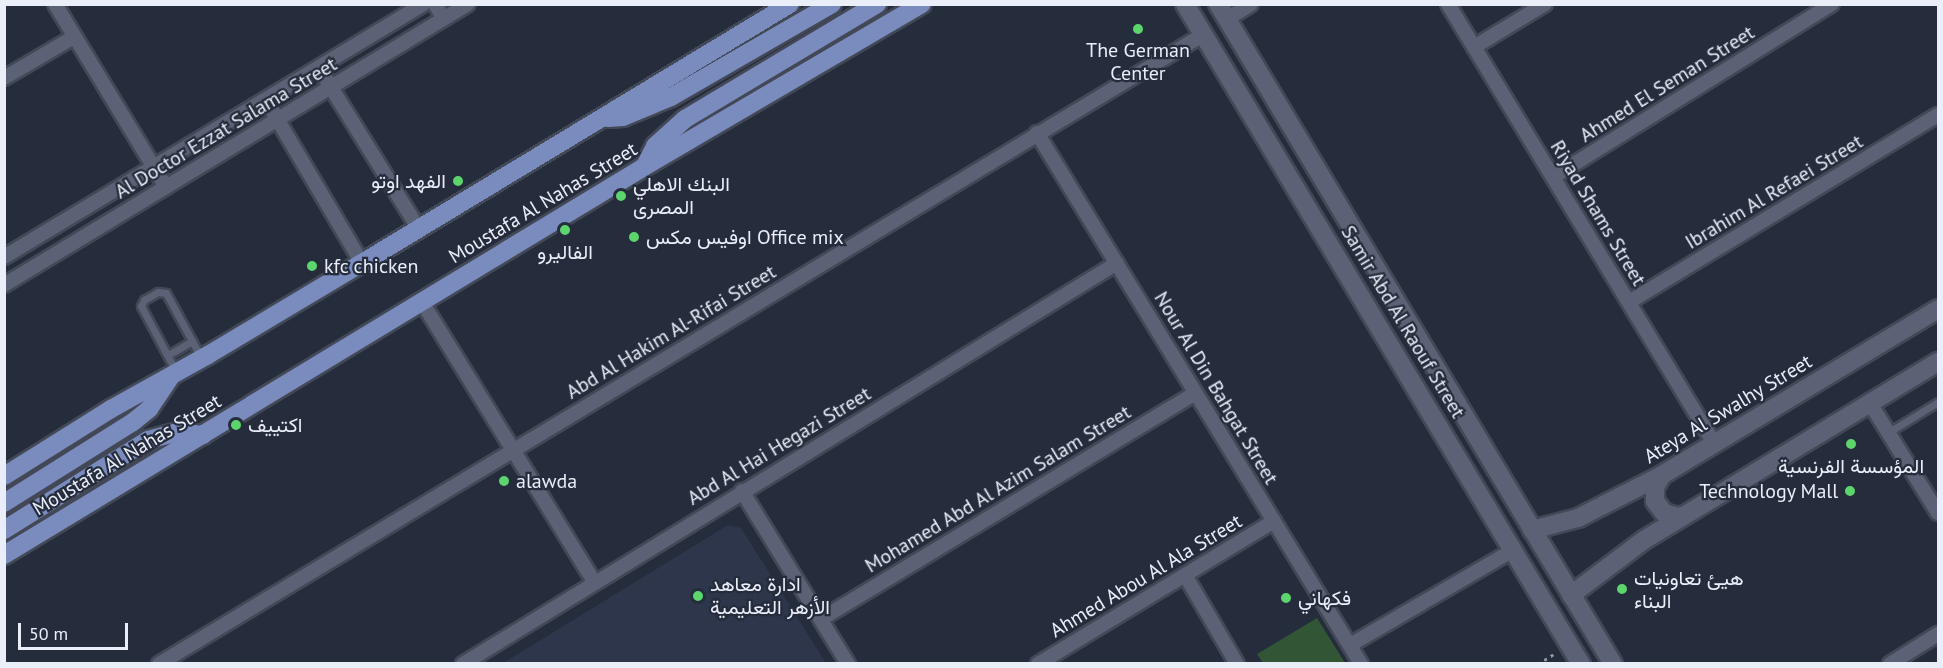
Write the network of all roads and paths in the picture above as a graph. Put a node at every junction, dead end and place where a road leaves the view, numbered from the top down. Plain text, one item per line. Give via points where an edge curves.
1 (55, 4) edge
2 (424, 4) edge
3 (435, 4) edge
4 (468, 4) edge
5 (789, 4) edge
6 (832, 4) edge
7 (877, 4) edge
8 (922, 4) edge
9 (1185, 4) edge
10 (1251, 4) edge
11 (1448, 4) edge
12 (1545, 4) edge
13 (1832, 4) edge
14 (1222, 12) edge
15 (444, 19) junction
16 (1204, 34) junction
17 (74, 37) junction
18 (1474, 47) junction
19 (320, 68) junction
20 (4, 78) edge
21 (332, 87) junction
22 (266, 100) junction
23 (1938, 115) edge
24 (600, 119) junction
25 (277, 120) junction
26 (1037, 134) junction
27 (154, 167) junction
28 (644, 167) junction
29 (1553, 177) junction
30 (166, 187) junction
31 (419, 229) junction
32 (4, 257) edge
33 (362, 263) junction
34 (1117, 263) junction
35 (4, 285) edge
36 (422, 302) junction
37 (1629, 302) junction
38 (1938, 309) edge
39 (192, 341) junction
40 (168, 355) junction
41 (208, 355) junction
42 (1938, 362) edge
43 (172, 375) junction
44 (1195, 393) junction
45 (1938, 402) edge
46 (1870, 403) junction
47 (1889, 432) junction
48 (203, 435) junction
49 (1714, 443) junction
50 (514, 450) junction
51 (1662, 475) junction
52 (4, 476) edge
53 (742, 491) junction
54 (4, 503) edge
55 (1938, 513) edge
56 (1685, 516) junction
57 (1274, 521) junction
58 (4, 530) edge
59 (1532, 530) junction
60 (1513, 550) junction
61 (4, 555) edge
62 (1185, 575) junction
63 (594, 582) junction
64 (1571, 595) junction
65 (820, 619) junction
66 (1938, 634) edge
67 (1350, 645) junction
68 (1570, 645) junction
69 (159, 663) edge
70 (463, 663) edge
71 (848, 663) edge
72 (1038, 663) edge
73 (1237, 663) edge
74 (1361, 663) edge
75 (1538, 663) edge
76 (1581, 663) edge
77 (1612, 663) edge
78 (1890, 663) edge

1 - 17 street
2 - 19 street, Al Doctor Ezzat Salama Street
3 - 15 street
4 - 15 street, Al Doctor Ezzat Salama Street
5 - 24 main road
6 - 24 main road via 671,98 623,117
7 - 28 main road via 685,119 655,146
8 - 28 main road, Moustafa Al Nahas Street
9 - 16 street, Samir Abd Al Raouf Street
10 - 14 street
11 - 18 street, Riyad Shams Street
12 - 18 street
13 - 29 street, Ahmed El Seman Street
14 - 59 street, Samir Abd Al Raouf Street
15 - 21 street, Al Doctor Ezzat Salama Street
16 - 26 street, Abd Al Hakim Al-Rifai Street
16 - 60 street, Samir Abd Al Raouf Street
17 - 20 street
17 - 27 street
18 - 29 street, Riyad Shams Street
19 - 21 street
19 - 22 street, Al Doctor Ezzat Salama Street
21 - 25 street, Al Doctor Ezzat Salama Street
21 - 31 street
22 - 25 street
22 - 27 street, Al Doctor Ezzat Salama Street
23 - 37 street, Ibrahim Al Refaei Street
24 - 31 main road
25 - 30 street, Al Doctor Ezzat Salama Street
25 - 33 street
26 - 34 street, Nour Al Din Bahgat Street
26 - 50 street, Abd Al Hakim Al-Rifai Street
27 - 30 street
27 - 32 street, Al Doctor Ezzat Salama Street
28 - 36 main road, Moustafa Al Nahas Street
29 - 37 street, Riyad Shams Street
30 - 35 street, Al Doctor Ezzat Salama Street
31 - 33 main road
33 - 41 main road
34 - 44 street, Nour Al Din Bahgat Street
34 - 53 street, Abd Al Hai Hegazi Street
36 - 48 main road, Moustafa Al Nahas Street
36 - 50 street
37 - 49 street, Riyad Shams Street
38 - 49 street, Ateya Al Swalhy Street
39 - 40 lane
39 - 40 lane via 180,326 164,291 144,300 141,306 161,336
39 - 41 lane via 199,352
40 - 43 lane
41 - 43 main road
42 - 46 street
43 - 52 main road
43 - 54 main road via 162,393 133,422
44 - 57 street, Nour Al Din Bahgat Street
44 - 65 street, Mohamed Abd Al Azim Salam Street
45 - 47 lane
46 - 47 street
46 - 56 street
47 - 55 street
48 - 58 main road via 178,432 148,440
48 - 61 main road, Moustafa Al Nahas Street
49 - 51 street, Ateya Al Swalhy Street
50 - 63 street
50 - 69 street, Abd Al Hakim Al-Rifai Street
51 - 56 street via 1655,487 1655,501 1664,513
51 - 59 street, Ateya Al Swalhy Street via 1578,518
53 - 63 street, Abd Al Hai Hegazi Street
53 - 65 street
56 - 64 street via 1624,553
57 - 62 street, Ahmed Abou Al Ala Street
57 - 67 street, Nour Al Din Bahgat Street
59 - 64 street, Samir Abd Al Raouf Street
60 - 67 street
60 - 68 street, Samir Abd Al Raouf Street
62 - 72 street, Ahmed Abou Al Ala Street
62 - 73 street
63 - 70 street, Abd Al Hai Hegazi Street
64 - 77 street, Samir Abd Al Raouf Street
65 - 71 street
66 - 78 street
67 - 74 street, Nour Al Din Bahgat Street
68 - 75 path
68 - 76 street, Samir Abd Al Raouf Street

